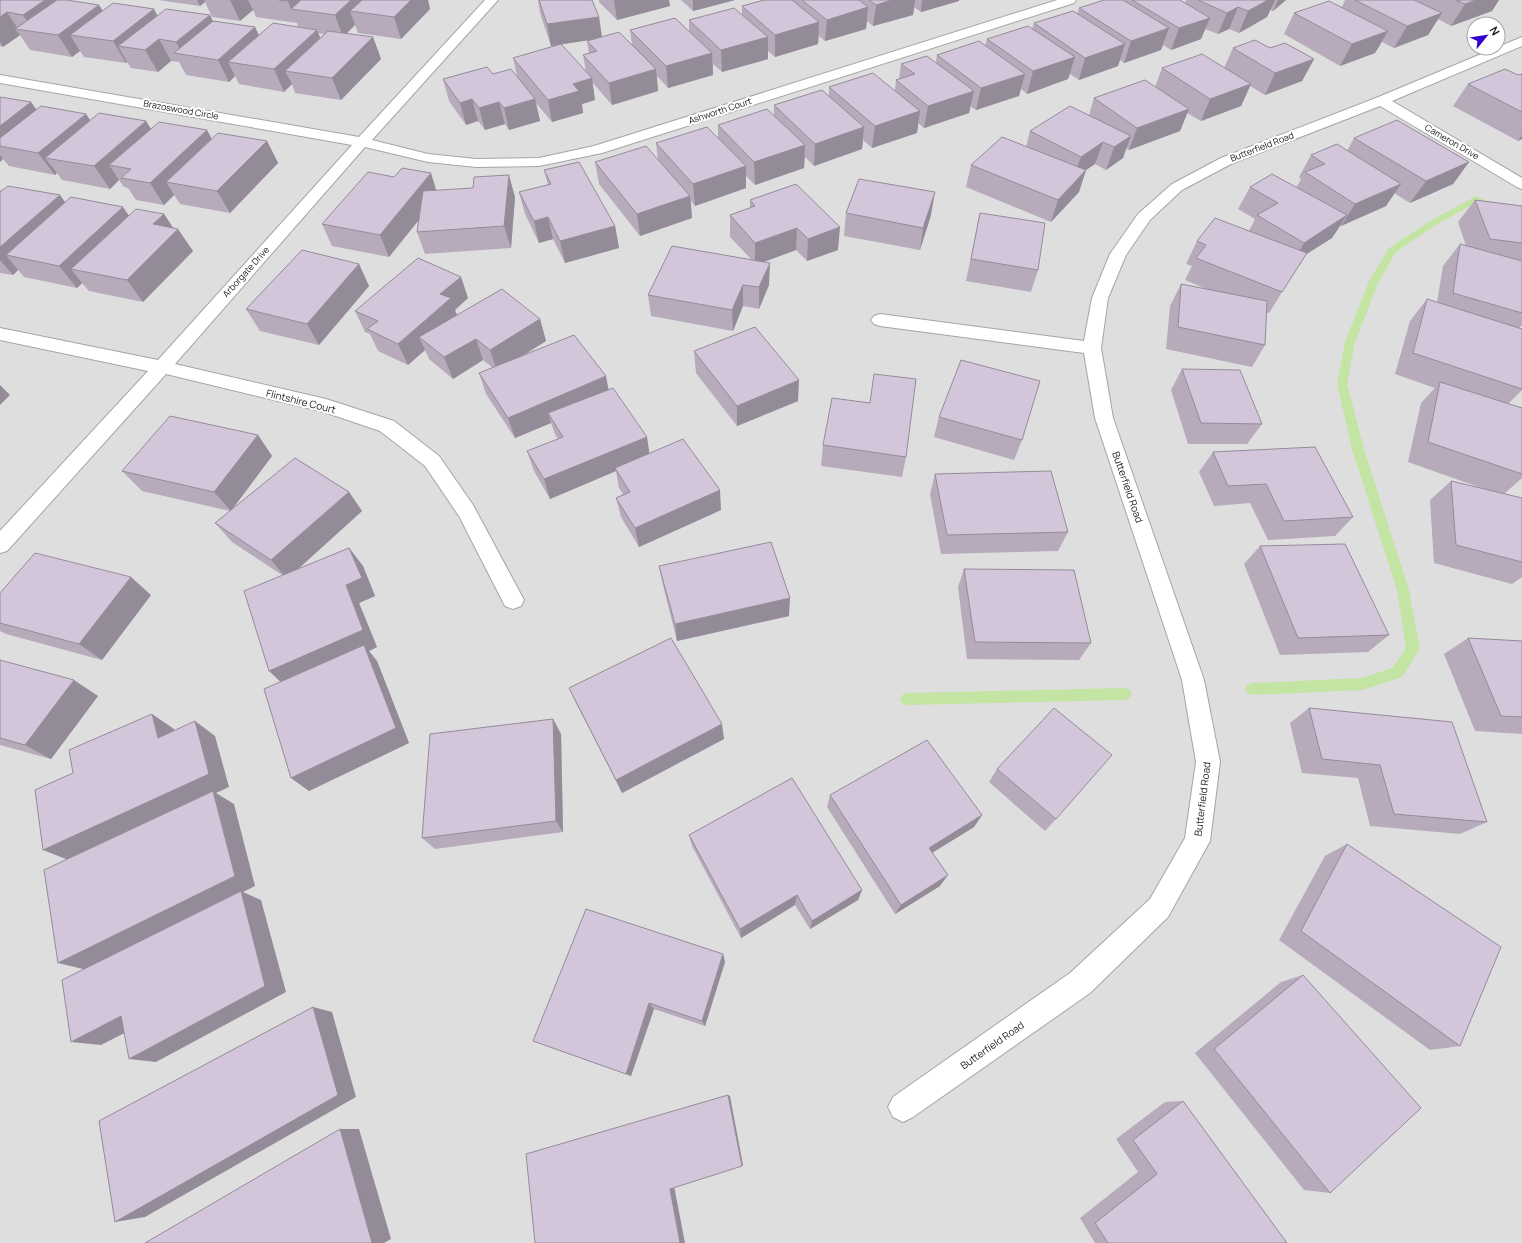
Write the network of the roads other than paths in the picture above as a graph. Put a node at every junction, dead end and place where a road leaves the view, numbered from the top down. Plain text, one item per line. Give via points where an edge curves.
1 (492, 0) edge
2 (1070, 0) edge
3 (1522, 41) edge
4 (0, 79) edge
5 (1381, 101) junction
6 (362, 142) junction
7 (1522, 184) edge
8 (880, 320) dead end
9 (0, 334) edge
10 (1092, 348) junction
11 (162, 367) junction
12 (0, 545) edge
13 (513, 600) dead end
14 (903, 1107) dead end

1 - 6 street, Arborgate Drive
2 - 6 street, Ashworth Court via 597,150 539,162 476,162 428,158
3 - 5 street, Butterfield Road
4 - 6 street, Brazoswood Circle
5 - 7 street, Cameron Drive
5 - 10 street, Butterfield Road via 1226,161 1177,187 1144,217 1118,254 1100,298
6 - 11 street, Arborgate Drive
8 - 10 street
9 - 11 street, Flintshire Court
10 - 14 street, Butterfield Road via 1104,418 1193,680 1208,762 1197,841 1158,908 1080,983
11 - 12 street, Arborgate Drive
11 - 13 street, Flintshire Court via 326,406 387,426 432,461 466,511

